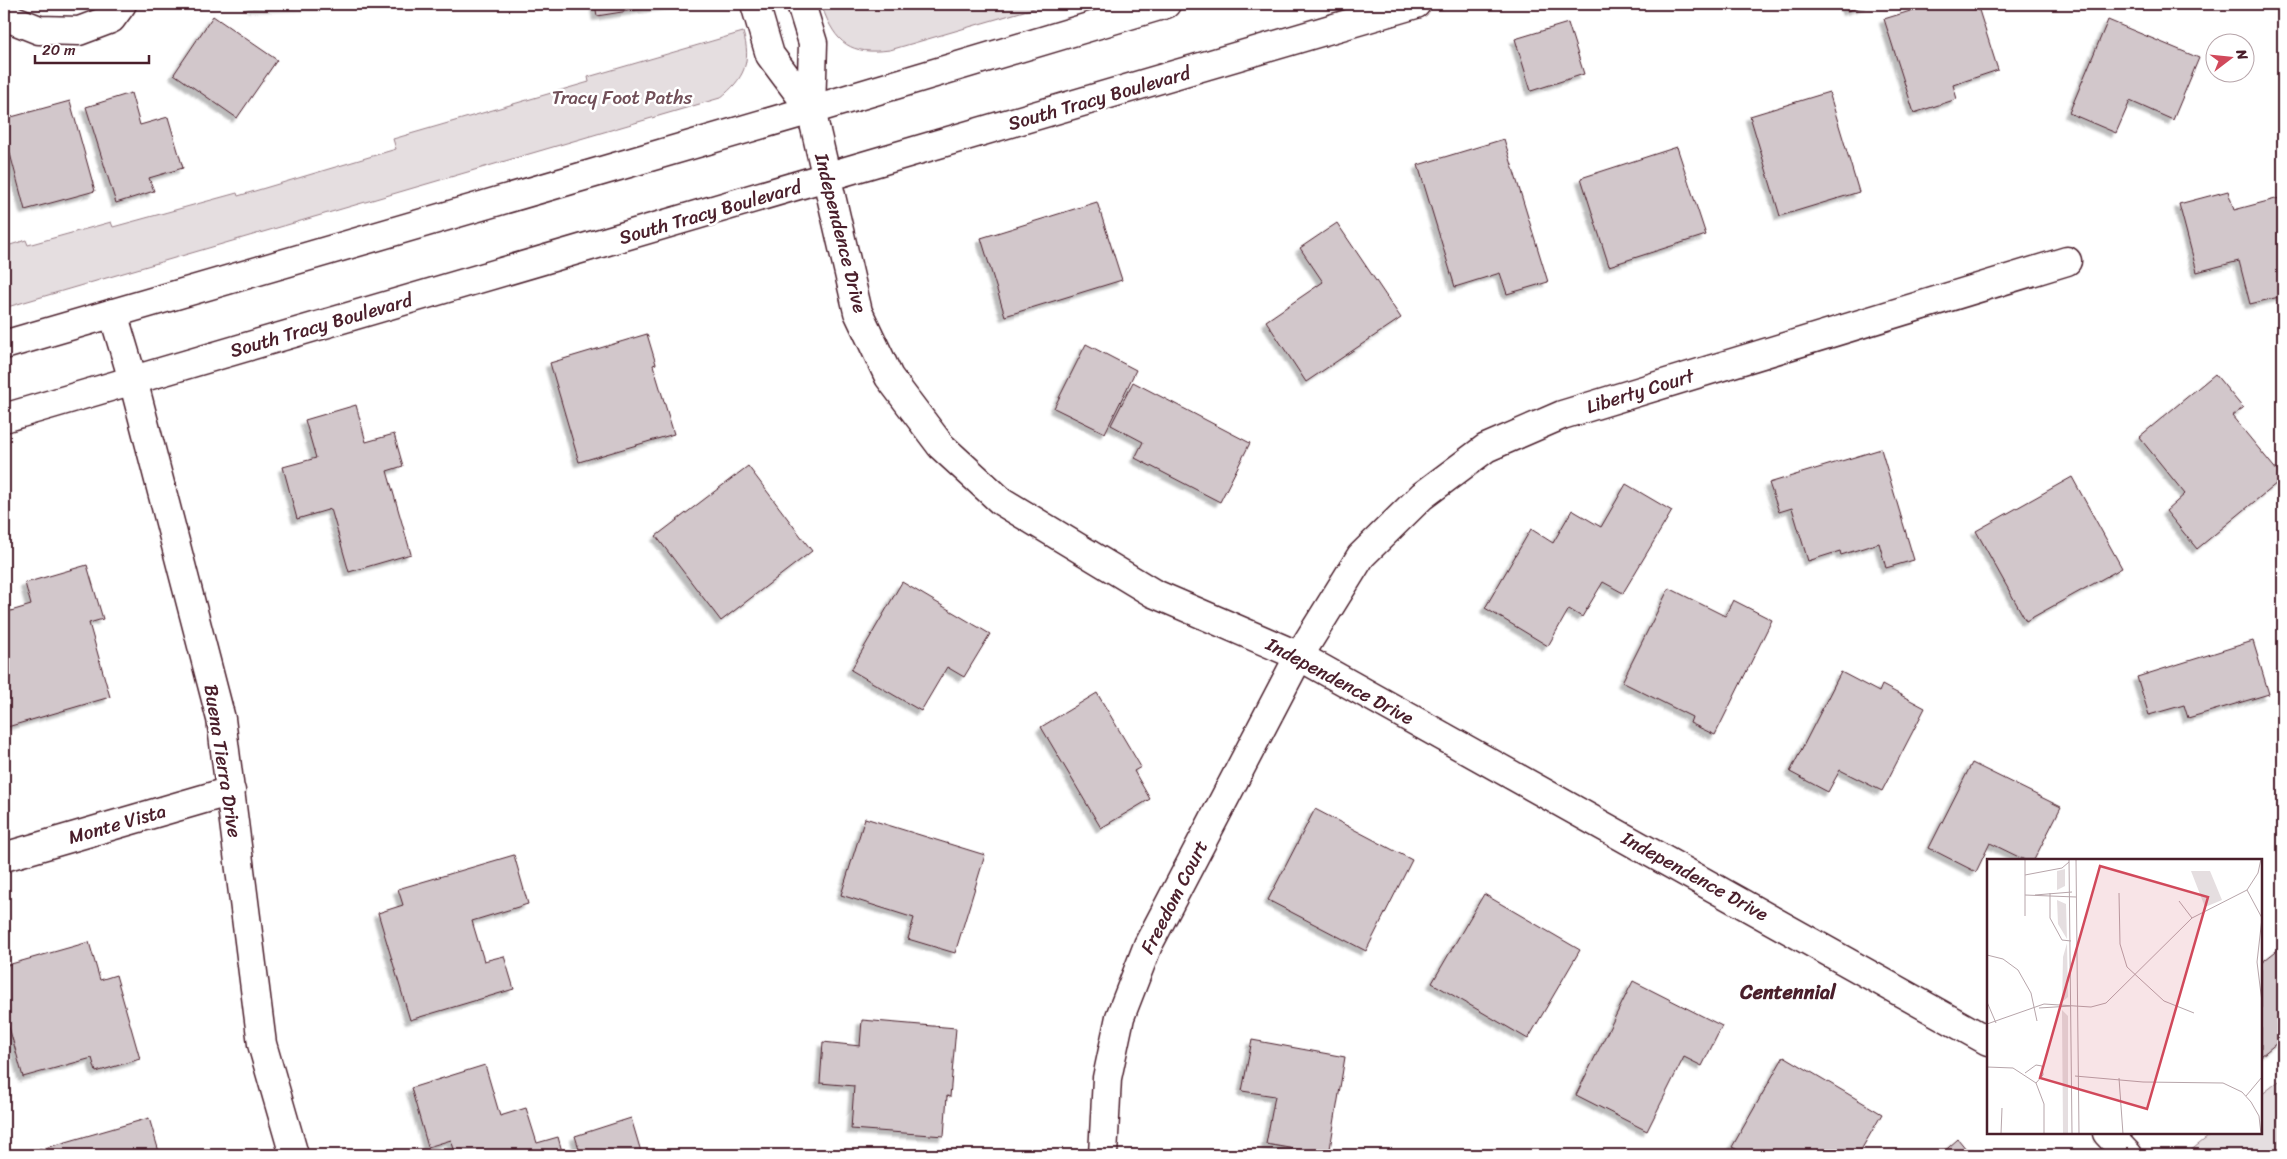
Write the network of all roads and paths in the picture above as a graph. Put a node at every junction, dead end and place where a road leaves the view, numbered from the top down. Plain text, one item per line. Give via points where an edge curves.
1 (122, 4) edge
2 (755, 4) edge
3 (801, 4) edge
4 (1166, 4) edge
5 (1416, 4) edge
6 (4, 16) edge
7 (810, 110) junction
8 (825, 178) junction
9 (2067, 261) dead end
10 (113, 313) junction
11 (4, 345) edge
12 (133, 380) junction
13 (4, 418) edge
14 (1299, 656) junction
15 (231, 791) junction
16 (4, 857) edge
17 (1987, 1040) edge
18 (2108, 1134) edge
19 (294, 1155) edge
20 (1102, 1155) edge
21 (2128, 1155) edge

1 - 6 street via 111,19 79,31 39,30
2 - 7 street via 770,55
3 - 7 street via 813,44
4 - 7 street
5 - 8 street, South Tracy Boulevard
7 - 8 street, Independence Drive
7 - 10 street
8 - 12 street, South Tracy Boulevard
8 - 14 street, Independence Drive via 858,312 889,377 941,446 1001,501 1153,594
9 - 14 street, Liberty Court via 1562,415 1486,448 1422,496 1362,556
10 - 11 street
10 - 12 street, Buena Tierra Drive
12 - 13 street, South Tracy Boulevard
12 - 15 street, Buena Tierra Drive via 221,719
14 - 17 street, Independence Drive
14 - 20 street, Freedom Court via 1148,945 1120,1017 1107,1078
15 - 16 street, Monte Vista
15 - 19 street, Buena Tierra Drive via 262,1044
18 - 21 street

